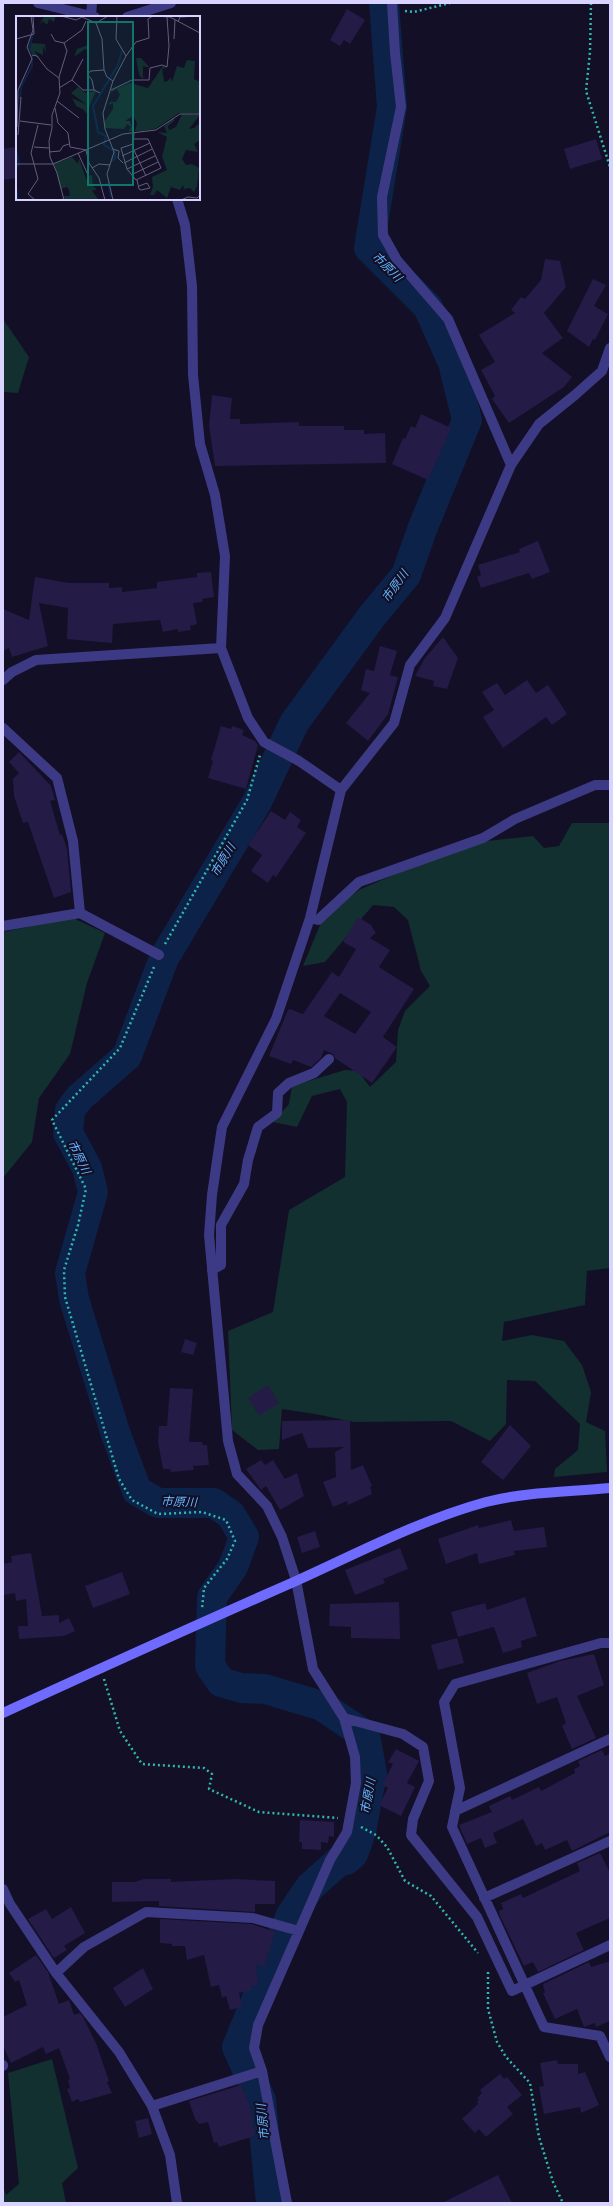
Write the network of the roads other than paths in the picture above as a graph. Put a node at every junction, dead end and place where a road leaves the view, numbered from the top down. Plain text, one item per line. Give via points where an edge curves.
1 (38, 3) edge
2 (92, 3) edge
3 (171, 3) edge
4 (392, 6) edge
5 (89, 16) edge
6 (93, 16) edge
7 (130, 16) edge
8 (177, 200) edge
9 (610, 348) edge
10 (510, 465) junction
11 (221, 648) junction
12 (3, 680) edge
13 (3, 728) edge
14 (610, 785) edge
15 (341, 790) junction
16 (80, 913) junction
17 (310, 918) junction
18 (3, 926) edge
19 (159, 955) road end
20 (329, 1059) dead end
21 (212, 1270) junction
22 (610, 1488) edge
23 (296, 1580) junction
24 (610, 1643) edge
25 (3, 1713) edge
26 (344, 1718) junction
27 (610, 1739) edge
28 (455, 1811) junction
29 (610, 1841) edge
30 (3, 1889) edge
31 (484, 1898) junction
32 (299, 1931) junction
33 (610, 1946) edge
34 (56, 1973) junction
35 (524, 1985) junction
36 (609, 2052) edge
37 (262, 2070) junction
38 (152, 2106) junction
39 (177, 2203) edge
40 (287, 2203) edge

1 - 5 street
2 - 6 street
3 - 7 street
4 - 10 street via 401,107 382,197 383,235 397,260 448,319
8 - 11 street via 185,225 192,286 193,375 200,444 214,495 225,556
9 - 10 street via 602,371 539,424
10 - 15 street via 445,618 410,665 394,723
11 - 12 street via 36,660 12,672
11 - 15 street via 248,718 264,742 299,761
13 - 16 street via 57,778 73,841
14 - 17 street via 595,785 515,819 483,838 359,882 318,920
15 - 17 street
16 - 18 street
16 - 19 street
17 - 21 street via 276,1019 222,1127 209,1235
20 - 21 street via 314,1073 289,1083 278,1092 277,1113 258,1128 244,1184 221,1225 221,1265
21 - 23 street via 228,1440 237,1474 267,1506 282,1537
22 - 23 street via 488,1502 394,1536
23 - 25 street
23 - 26 street via 313,1669
24 - 28 street via 601,1643 455,1684 444,1702 460,1788
26 - 32 street via 355,1757 356,1783 350,1818 347,1832 330,1860
26 - 35 street via 403,1734 423,1747 429,1781 412,1819 411,1835 477,1917 512,1991
27 - 28 street
28 - 31 street via 452,1827
29 - 31 street
30 - 34 street via 10,1904
31 - 35 street
32 - 34 street via 253,1918 146,1912 84,1947
32 - 37 street via 258,2025 254,2048
33 - 35 street
34 - 38 street via 120,2052
35 - 36 street via 544,2027 600,2036
37 - 38 street
37 - 40 street
38 - 39 street via 170,2155

